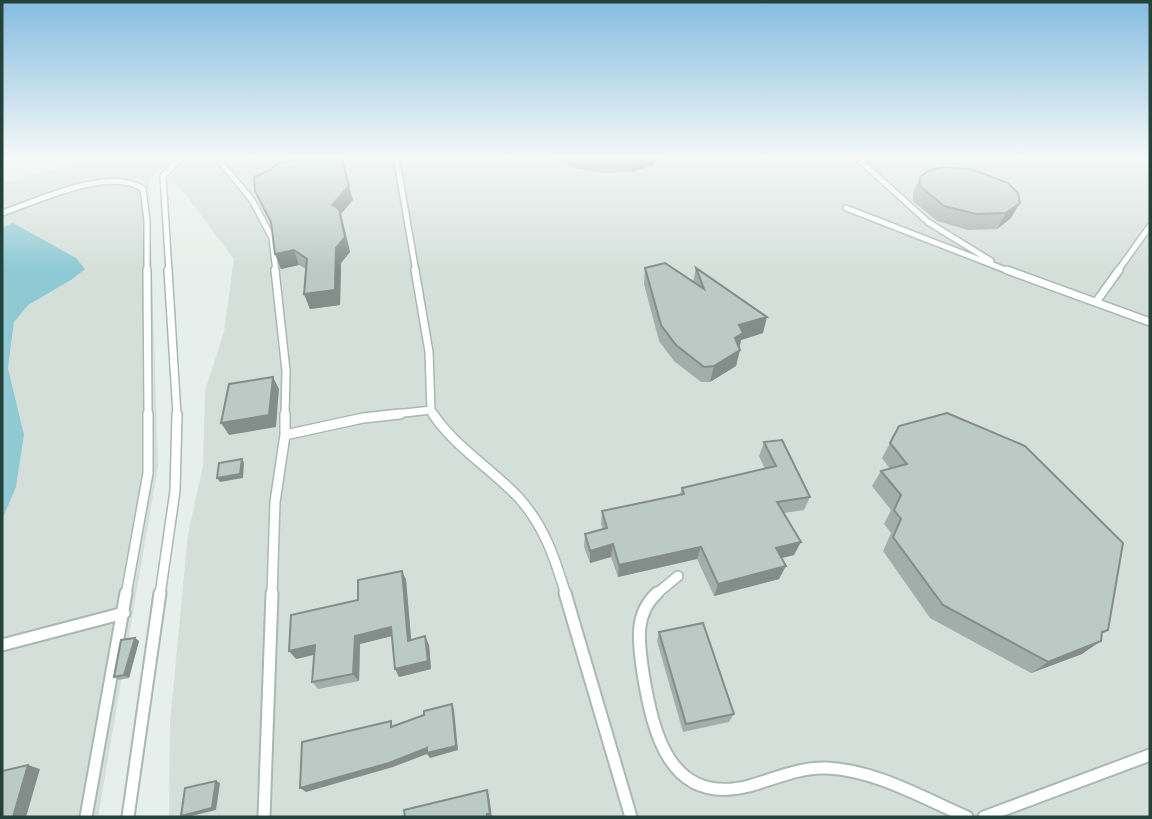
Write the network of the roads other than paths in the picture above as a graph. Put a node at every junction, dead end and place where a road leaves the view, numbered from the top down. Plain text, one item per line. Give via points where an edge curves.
1 (61, 194) edge
2 (144, 194) edge
3 (164, 194) edge
4 (247, 194) edge
5 (402, 194) edge
6 (897, 194) edge
7 (846, 208) dead end
8 (2, 213) edge
9 (1150, 226) edge
10 (1009, 271) junction
11 (1096, 302) junction
12 (1150, 322) edge
13 (432, 410) junction
14 (285, 435) junction
15 (678, 576) dead end
16 (124, 613) junction
17 (2, 646) edge
18 (1150, 755) edge
19 (86, 817) edge
20 (128, 817) edge
21 (264, 817) edge
22 (631, 817) edge
23 (967, 817) edge
24 (984, 817) edge

1 - 8 lane
2 - 16 lane via 148,473
3 - 20 lane via 178,437 175,491
4 - 14 lane via 272,238 286,371
5 - 13 lane via 429,352
6 - 10 lane via 928,222
7 - 10 lane
9 - 11 lane
10 - 11 lane
11 - 12 lane
13 - 14 lane via 363,418
13 - 22 lane via 517,496 552,549
14 - 21 lane via 275,502
15 - 23 lane via 650,597 640,612 639,639 647,700 674,769 693,784 716,792 825,768 852,772
16 - 17 lane
16 - 19 lane
18 - 24 lane

